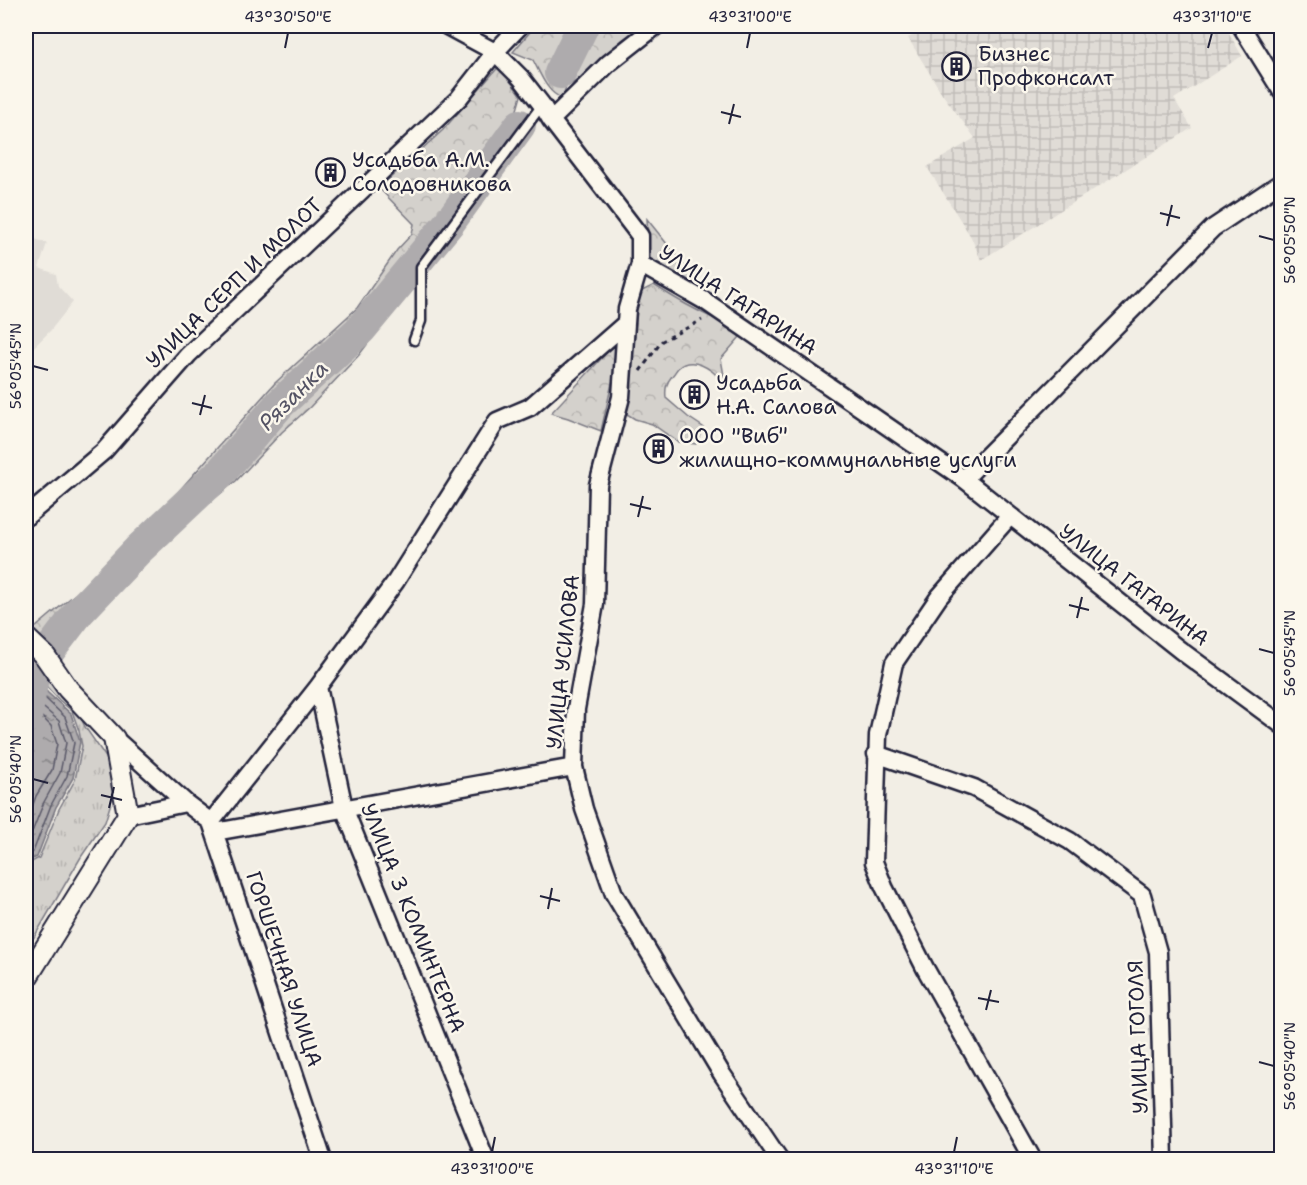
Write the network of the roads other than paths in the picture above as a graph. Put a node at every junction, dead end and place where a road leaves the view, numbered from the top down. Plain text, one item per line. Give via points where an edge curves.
1 (447, 26) edge
2 (520, 26) edge
3 (656, 26) edge
4 (1241, 26) edge
5 (495, 52) junction
6 (1281, 92) edge
7 (543, 105) junction
8 (551, 120) junction
9 (1281, 182) edge
10 (640, 264) junction
11 (626, 323) junction
12 (414, 340) dead end
13 (964, 479) junction
14 (1010, 516) junction
15 (26, 517) edge
16 (26, 638) edge
17 (318, 687) junction
18 (1281, 725) edge
19 (114, 738) junction
20 (876, 754) junction
21 (574, 767) junction
22 (186, 803) junction
23 (345, 808) junction
24 (128, 815) junction
25 (213, 827) junction
26 (26, 979) edge
27 (323, 1160) edge
28 (486, 1160) edge
29 (780, 1160) edge
30 (1033, 1160) edge
31 (1164, 1160) edge

1 - 5 street, УЛИЦА ГАГАРИНА
2 - 5 street, УЛИЦА СЕРП И МОЛОТ
3 - 8 street via 609,63
4 - 6 street
5 - 7 street, УЛИЦА ГАГАРИНА
5 - 15 street, УЛИЦА СЕРП И МОЛОТ via 459,98 188,355 104,451
7 - 8 street, УЛИЦА ГАГАРИНА
7 - 12 lane via 421,267 421,321
8 - 10 street, УЛИЦА ГАГАРИНА via 640,236
9 - 13 street via 1213,228
10 - 11 street, УЛИЦА УСИЛОВА
10 - 13 street, УЛИЦА ГАГАРИНА via 705,300
11 - 17 street via 530,407 497,421 396,581
11 - 21 street, УЛИЦА УСИЛОВА via 621,397 598,485 595,604 576,708
13 - 14 street, УЛИЦА ГАГАРИНА
14 - 18 street, УЛИЦА ГАГАРИНА
14 - 20 street via 939,597 894,663
16 - 19 street
17 - 23 street, УЛИЦА 3 КОМИНТЕРНА
17 - 25 street
19 - 22 street
19 - 24 street
20 - 30 street via 874,862 925,968
20 - 31 street, УЛИЦА ГОГОЛЯ via 974,788 1070,841 1142,895 1158,952
21 - 23 street
21 - 29 street, УЛИЦА УСИЛОВА via 584,809 614,894 722,1074
22 - 24 street
22 - 25 street
23 - 25 street
23 - 28 street, УЛИЦА 3 КОМИНТЕРНА
24 - 26 street
25 - 27 street, ГОРШЕЧНАЯ УЛИЦА

